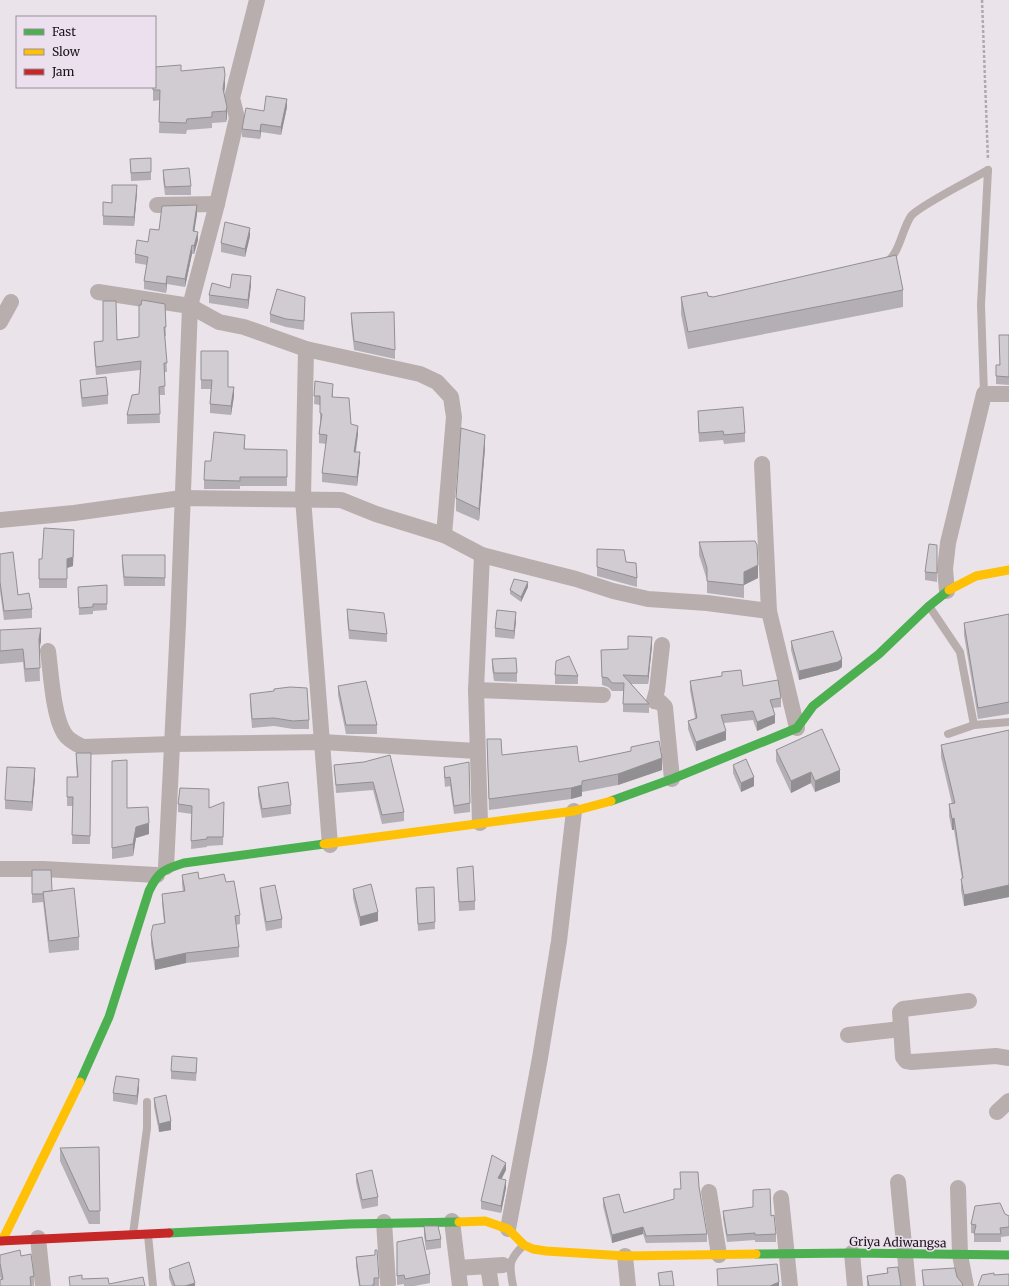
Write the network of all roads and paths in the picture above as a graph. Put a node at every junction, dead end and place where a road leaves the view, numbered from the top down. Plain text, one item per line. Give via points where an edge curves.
1 (257, 0) edge
2 (982, 0) edge
3 (988, 170) junction
4 (217, 204) junction
5 (157, 205) dead end
6 (875, 269) edge
7 (98, 292) dead end
8 (11, 302) dead end
9 (190, 306) junction
10 (0, 322) edge
11 (306, 349) junction
12 (984, 394) junction
13 (1009, 394) edge
14 (762, 464) dead end
15 (182, 498) junction
16 (303, 498) junction
17 (0, 520) edge
18 (444, 535) junction
19 (482, 555) junction
20 (1009, 570) edge
21 (947, 591) junction
22 (929, 606) junction
23 (770, 611) junction
24 (662, 645) dead end
25 (48, 651) dead end
26 (476, 690) junction
27 (603, 695) dead end
28 (1009, 724) edge
29 (974, 725) junction
30 (797, 728) junction
31 (948, 734) dead end
32 (322, 742) junction
33 (172, 744) junction
34 (477, 751) junction
35 (672, 779) junction
36 (574, 812) junction
37 (480, 823) junction
38 (330, 844) junction
39 (0, 869) edge
40 (161, 871) junction
41 (969, 1001) dead end
42 (901, 1029) junction
43 (848, 1035) dead end
44 (1009, 1058) edge
45 (1009, 1101) edge
46 (147, 1102) dead end
47 (997, 1112) dead end
48 (898, 1182) dead end
49 (958, 1188) dead end
50 (709, 1192) dead end
51 (781, 1198) dead end
52 (452, 1221) junction
53 (384, 1222) junction
54 (508, 1228) junction
55 (147, 1233) junction
56 (133, 1234) junction
57 (38, 1238) junction
58 (1, 1241) edge
59 (524, 1245) junction
60 (852, 1253) junction
61 (786, 1254) junction
62 (719, 1255) junction
63 (904, 1255) junction
64 (960, 1255) junction
65 (1009, 1255) edge
66 (625, 1256) junction
67 (458, 1268) junction
68 (388, 1283) dead end
69 (43, 1286) edge
70 (153, 1286) edge
71 (460, 1286) edge
72 (491, 1286) edge
73 (513, 1286) edge
74 (628, 1286) edge
75 (790, 1286) edge
76 (855, 1286) edge
77 (908, 1286) edge
78 (966, 1286) edge

1 - 4 street via 232,98 237,118
2 - 3 path
3 - 6 lane via 912,215 897,248 888,261
3 - 12 lane via 981,305
4 - 5 street
4 - 9 street
7 - 9 street
8 - 10 street
9 - 11 street via 220,322 244,327
9 - 15 street
11 - 16 street
11 - 18 street via 420,374 436,382 451,397 454,417
12 - 13 street
12 - 21 street via 948,543 945,569
14 - 23 street
15 - 16 street
15 - 17 street
15 - 33 street
16 - 18 street via 341,500
16 - 32 street
18 - 19 street
19 - 23 street via 648,599
19 - 26 street
20 - 21 street via 976,576
21 - 22 street
22 - 29 lane via 960,652
22 - 30 street via 879,654 813,706
23 - 30 street
24 - 35 street via 654,701 660,702 664,707
25 - 33 street via 58,719 64,734 72,742 83,747
26 - 27 street
26 - 34 street
28 - 29 lane
29 - 31 lane
30 - 35 street
32 - 33 street
32 - 34 street
32 - 38 street
33 - 40 street
34 - 37 street
35 - 36 street
36 - 37 street
36 - 54 street via 559,941
37 - 38 street
38 - 40 street via 184,863
39 - 40 street
40 - 58 street via 149,890 109,1017
41 - 42 street via 903,1009 900,1012
42 - 43 street
42 - 44 street via 903,1057 906,1061 996,1056
45 - 47 street
46 - 56 lane via 147,1128
48 - 63 street
49 - 64 street
50 - 62 street
51 - 61 street
52 - 53 street
52 - 54 street via 485,1220
52 - 67 street
53 - 55 street
53 - 68 street
54 - 59 street
55 - 56 street
55 - 70 lane
56 - 57 street
57 - 58 street
57 - 69 street
59 - 66 street, Griya Adiwangsa via 546,1251
59 - 73 lane via 513,1255 510,1263
60 - 61 street, Griya Adiwangsa
60 - 63 street, Griya Adiwangsa
60 - 76 street
61 - 62 street, Griya Adiwangsa
61 - 75 street
62 - 66 street, Griya Adiwangsa
63 - 64 street, Griya Adiwangsa
63 - 77 street
64 - 65 street, Griya Adiwangsa
64 - 78 street
66 - 74 street
67 - 71 street
67 - 72 street via 496,1266

